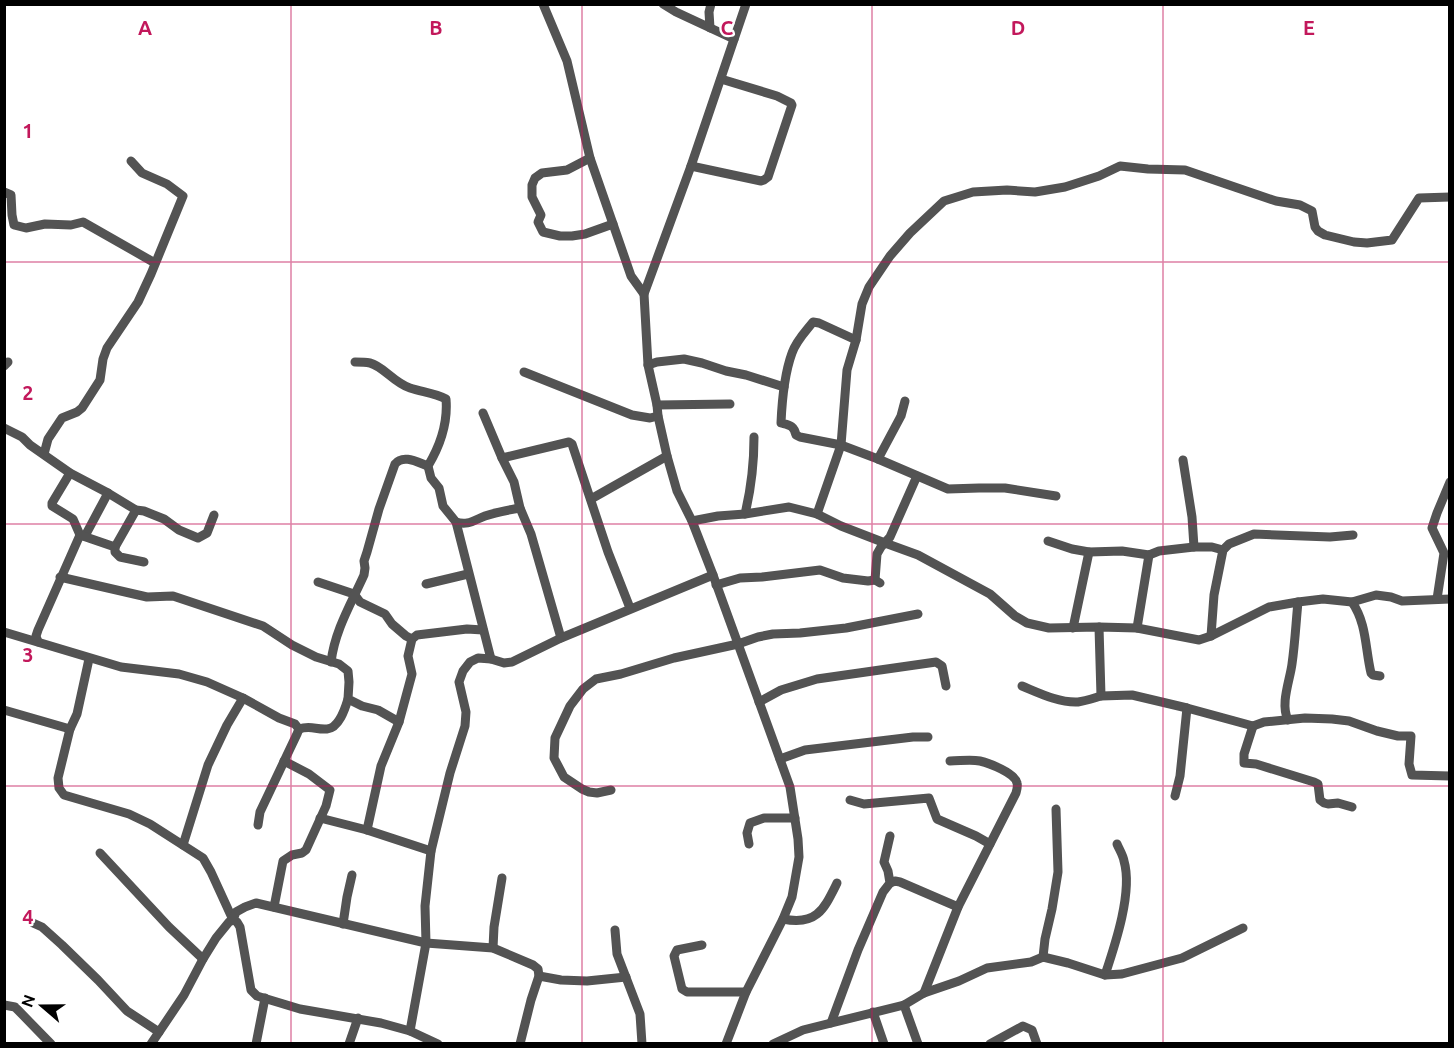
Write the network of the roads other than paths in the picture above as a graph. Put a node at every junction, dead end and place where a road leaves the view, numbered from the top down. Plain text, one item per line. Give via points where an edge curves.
1 (543, 4) edge
2 (663, 4) edge
3 (711, 4) edge
4 (746, 4) edge
5 (710, 28) junction
6 (734, 39) junction
7 (721, 79) junction
8 (590, 158) junction
9 (131, 161) dead end
10 (691, 166) junction
11 (4, 192) edge
12 (1449, 197) edge
13 (612, 224) junction
14 (155, 263) junction
15 (644, 294) junction
16 (856, 340) junction
17 (355, 362) dead end
18 (648, 365) junction
19 (524, 372) dead end
20 (784, 387) junction
21 (904, 401) dead end
22 (730, 404) dead end
23 (657, 405) junction
24 (483, 413) dead end
25 (658, 416) junction
26 (5, 429) edge
27 (754, 437) dead end
28 (841, 445) junction
29 (44, 454) junction
30 (666, 456) junction
31 (502, 458) junction
32 (878, 459) junction
33 (1183, 460) dead end
34 (428, 466) junction
35 (70, 472) junction
36 (917, 476) junction
37 (1449, 482) edge
38 (108, 493) junction
39 (1056, 496) dead end
40 (591, 499) junction
41 (520, 508) junction
42 (136, 510) junction
43 (745, 514) junction
44 (817, 514) junction
45 (214, 515) dead end
46 (692, 521) junction
47 (456, 522) junction
48 (83, 535) junction
49 (1353, 536) dead end
50 (1048, 541) dead end
51 (885, 543) junction
52 (115, 547) junction
53 (1194, 547) junction
54 (1223, 550) junction
55 (1089, 552) junction
56 (1149, 555) junction
57 (144, 562) dead end
58 (468, 574) junction
59 (712, 575) junction
60 (60, 577) junction
61 (318, 582) dead end
62 (426, 584) dead end
63 (716, 585) junction
64 (354, 594) junction
65 (1437, 599) junction
66 (1449, 599) edge
67 (1298, 602) junction
68 (1352, 602) junction
69 (630, 608) junction
70 (918, 614) dead end
71 (1099, 627) junction
72 (1073, 628) junction
73 (1137, 628) junction
74 (483, 630) junction
75 (4, 632) edge
76 (1210, 636) junction
77 (561, 638) junction
78 (412, 639) junction
79 (38, 642) junction
80 (738, 644) junction
81 (89, 658) junction
82 (491, 659) junction
83 (331, 662) junction
84 (1380, 676) dead end
85 (946, 686) dead end
86 (1022, 686) dead end
87 (1101, 696) junction
88 (243, 698) junction
89 (348, 699) junction
90 (759, 702) junction
91 (1188, 708) junction
92 (4, 710) edge
93 (1288, 720) junction
94 (399, 722) junction
95 (1254, 726) junction
96 (70, 729) junction
97 (299, 729) junction
98 (928, 737) dead end
99 (780, 759) junction
100 (284, 761) junction
101 (950, 761) dead end
102 (1449, 776) edge
103 (611, 790) dead end
104 (1175, 796) dead end
105 (850, 800) dead end
106 (1352, 807) dead end
107 (1056, 809) dead end
108 (320, 818) junction
109 (795, 818) junction
110 (258, 825) dead end
111 (367, 830) junction
112 (890, 836) dead end
113 (749, 844) dead end
114 (990, 844) junction
115 (1117, 844) dead end
116 (183, 846) junction
117 (431, 851) junction
118 (100, 853) dead end
119 (352, 875) dead end
120 (502, 878) dead end
121 (837, 883) dead end
122 (890, 883) junction
123 (274, 907) junction
124 (958, 907) junction
125 (783, 919) junction
126 (233, 920) junction
127 (33, 923) dead end
128 (343, 924) junction
129 (1243, 927) dead end
130 (615, 930) dead end
131 (426, 943) junction
132 (702, 945) dead end
133 (493, 948) junction
134 (1043, 957) junction
135 (203, 959) junction
136 (539, 975) junction
137 (1106, 975) junction
138 (626, 978) junction
139 (746, 992) junction
140 (924, 993) junction
141 (265, 998) junction
142 (4, 1005) edge
143 (904, 1005) junction
144 (873, 1012) junction
145 (358, 1018) junction
146 (831, 1023) junction
147 (410, 1031) junction
148 (159, 1032) junction
149 (434, 1043) edge
150 (51, 1044) edge
151 (151, 1044) edge
152 (256, 1044) edge
153 (349, 1044) edge
154 (520, 1044) edge
155 (642, 1044) edge
156 (726, 1044) edge
157 (773, 1044) edge
158 (884, 1044) edge
159 (918, 1044) edge
160 (990, 1044) edge
161 (1037, 1044) edge

1 - 8 street via 567,61
2 - 5 street
3 - 5 street
4 - 6 street
5 - 6 street
6 - 7 street
7 - 10 street
7 - 10 street via 777,96 792,105 768,177 761,181
8 - 13 street
8 - 13 street via 567,170 542,173 535,178 532,197 541,215 538,222 543,232 560,236 585,234
9 - 14 street via 142,173 183,196
10 - 15 street
11 - 14 street via 11,195 14,225 26,228 83,222
12 - 16 street via 1419,198 1392,240 1367,243 1318,231 1312,212 1300,205 1276,201 1185,170 1120,166 1065,187 1035,192 973,192 944,201 890,256 862,304
13 - 15 street via 631,276
14 - 29 street via 138,302 106,348 100,380 82,408 62,418 48,439
15 - 18 street
16 - 20 street via 813,322 792,353
16 - 28 street via 847,370
17 - 34 street via 370,363 395,382 446,399 442,435
18 - 20 street via 684,359
18 - 23 street
19 - 25 street via 632,415
20 - 28 street via 781,423 791,425 800,437
21 - 32 street via 901,416
22 - 23 street
23 - 25 street
24 - 31 street
25 - 30 street
26 - 29 street
27 - 43 street
28 - 32 street
28 - 44 street
29 - 35 street
30 - 40 street
30 - 46 street
31 - 40 street via 571,443
31 - 41 street via 514,482
32 - 36 street
33 - 53 street
34 - 47 street via 443,506
34 - 64 street via 403,458 395,464 364,561 364,575
35 - 38 street
35 - 48 street via 52,506 73,519
36 - 39 street via 948,489 1005,488
36 - 51 street
37 - 65 street via 1432,528 1444,553
38 - 42 street
38 - 48 street
40 - 69 street
41 - 47 street via 463,524
41 - 77 street
42 - 45 street via 164,519 198,538 207,533
42 - 52 street
43 - 44 street via 789,507
43 - 46 street
44 - 51 street
46 - 59 street
47 - 58 street
48 - 52 street
48 - 60 street
49 - 54 street via 1254,534
50 - 55 street
51 - 63 street via 877,554 878,582 843,578 820,570 740,578
51 - 72 street via 918,555 990,594 1028,623
52 - 57 street via 120,557
53 - 54 street
53 - 56 street
54 - 76 street
55 - 56 street
55 - 72 street
56 - 73 street
58 - 62 street
58 - 74 street
59 - 63 street
59 - 69 street
60 - 79 street via 38,630
60 - 83 street via 147,597 173,596 263,626 292,645
61 - 64 street
63 - 80 street
64 - 78 street via 360,602 385,614
64 - 83 street via 333,645
65 - 66 street
65 - 68 street via 1402,601 1376,595
67 - 68 street
67 - 76 street via 1269,607
67 - 93 street via 1286,700
68 - 84 street via 1365,633 1371,673
69 - 77 street
70 - 80 street via 846,628 773,634
71 - 72 street
71 - 73 street
71 - 87 street
73 - 76 street via 1199,640
74 - 78 street via 417,635
74 - 82 street
75 - 79 street
77 - 82 street via 512,662
78 - 94 street via 408,656 412,674
79 - 81 street
80 - 90 street
80 - 103 street via 596,679 583,689 559,727 554,758 564,777 582,789 597,793
81 - 88 street via 121,667 178,674
81 - 96 street
82 - 117 street via 470,662 459,682 465,726
83 - 89 street via 348,671
85 - 90 street via 942,666 936,662 817,679 781,690
86 - 87 street via 1067,701
87 - 91 street via 1132,695
88 - 97 street
88 - 116 street via 208,765
89 - 94 street
89 - 97 street via 334,727
90 - 99 street
91 - 95 street
91 - 104 street
92 - 96 street
93 - 95 street
93 - 102 street via 1349,721 1377,731 1411,736 1412,775
94 - 111 street via 381,766
95 - 106 street via 1244,763 1314,782 1324,804
96 - 116 street via 58,778 64,795 129,814
97 - 100 street
98 - 99 street via 806,750
99 - 109 street
100 - 108 street via 330,790
100 - 110 street via 260,812
101 - 114 street via 981,761 1000,769 1018,784
105 - 114 street via 864,804 929,798 937,819
107 - 134 street via 1058,872
108 - 111 street
108 - 123 street via 306,850 283,861
109 - 113 street via 764,818 750,824
109 - 125 street via 799,857 792,897
111 - 117 street
112 - 122 street via 884,862
114 - 124 street
115 - 137 street via 1125,862 1126,879
116 - 126 street via 202,858
117 - 131 street via 425,906
118 - 135 street
119 - 128 street
120 - 133 street
121 - 125 street via 816,916 804,921
122 - 124 street via 900,882
122 - 146 street via 858,950
123 - 126 street via 256,903 236,912
123 - 128 street
124 - 140 street
125 - 139 street
126 - 135 street
126 - 141 street via 240,927 251,990
127 - 148 street via 62,945 127,1011
128 - 131 street
129 - 137 street via 1182,958
130 - 138 street via 617,954
131 - 133 street
131 - 147 street
132 - 139 street via 677,950 674,956 682,989
133 - 136 street via 533,965
134 - 137 street
134 - 140 street via 987,968
135 - 148 street
136 - 138 street via 587,981
136 - 154 street
138 - 155 street via 640,1014
139 - 156 street
140 - 143 street
141 - 145 street via 300,1009
141 - 152 street
142 - 150 street via 15,1007
143 - 144 street
143 - 159 street
144 - 146 street
144 - 158 street
145 - 147 street
145 - 153 street
146 - 157 street
147 - 149 street
148 - 151 street
160 - 161 street via 1023,1026 1032,1030

